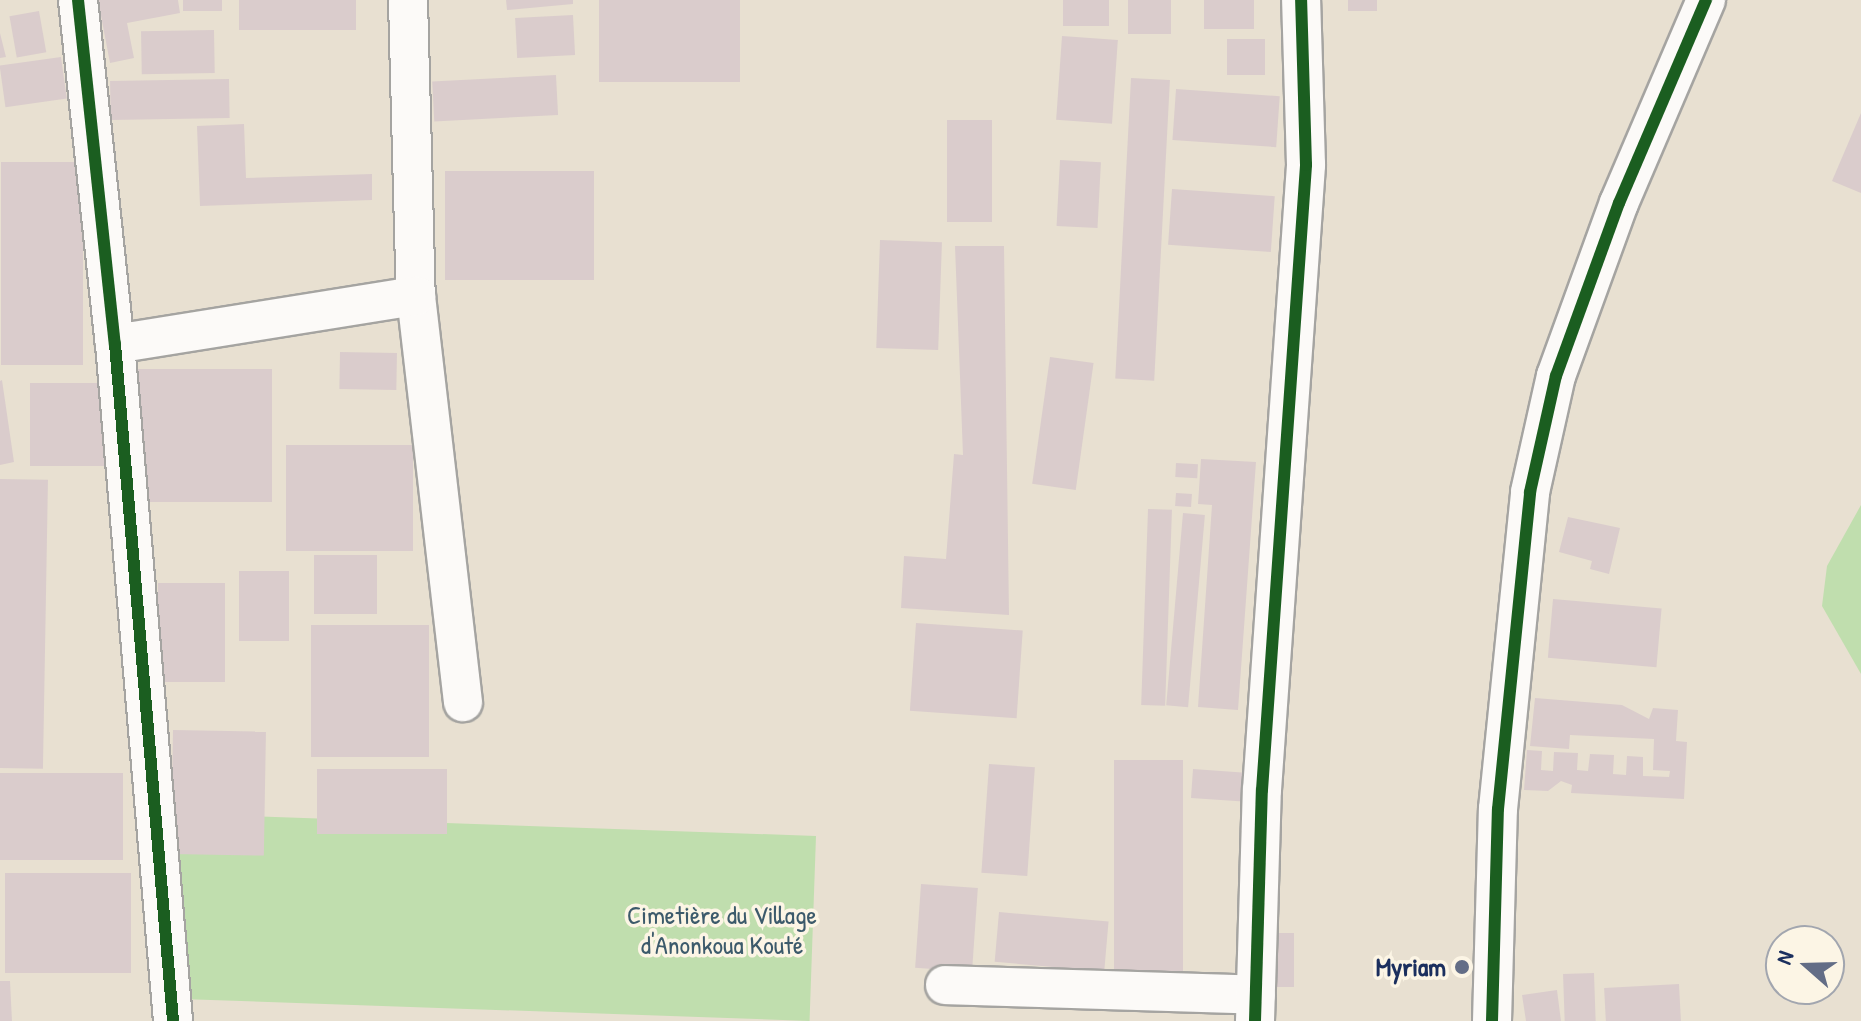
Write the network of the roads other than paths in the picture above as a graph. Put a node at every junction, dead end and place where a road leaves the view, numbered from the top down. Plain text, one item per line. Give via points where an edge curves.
1 (78, 0) edge
2 (408, 0) edge
3 (1301, 0) edge
4 (1706, 0) edge
5 (416, 296) junction
6 (115, 344) junction
7 (463, 702) dead end
8 (945, 985) dead end
9 (1255, 1008) edge
10 (173, 1021) edge
11 (1492, 1021) edge

1 - 6 street
2 - 5 street
3 - 9 street via 1306,165 1262,790
4 - 11 street via 1619,203 1562,362 1530,492 1498,809
5 - 6 street
5 - 7 street
6 - 10 street
8 - 9 street

